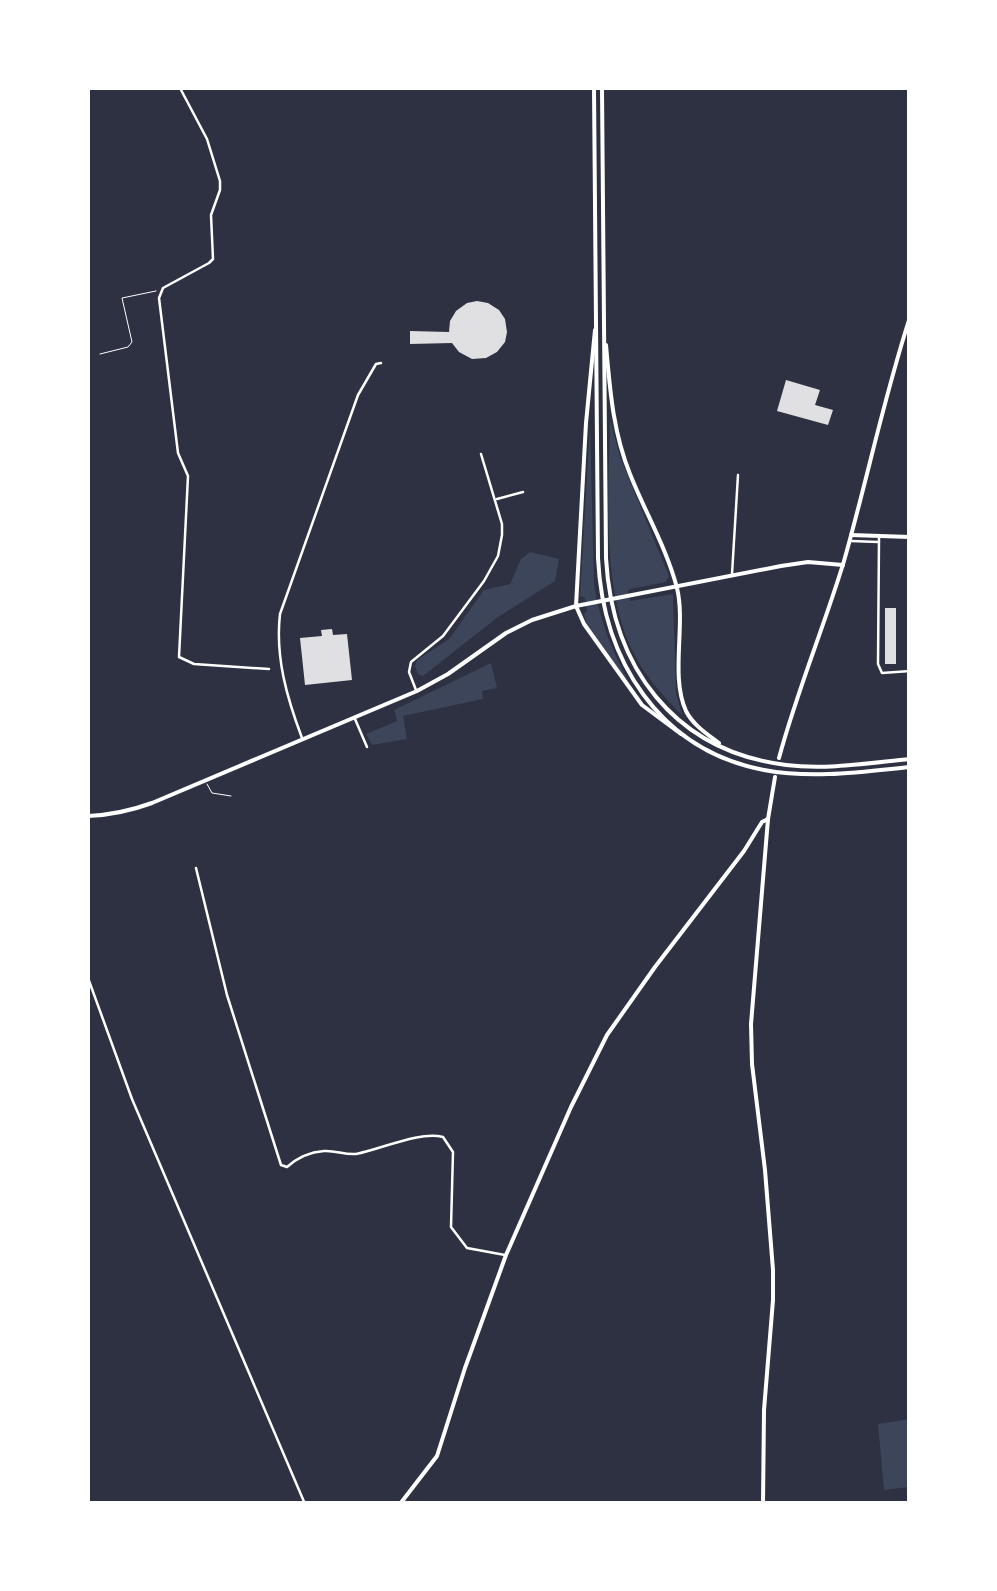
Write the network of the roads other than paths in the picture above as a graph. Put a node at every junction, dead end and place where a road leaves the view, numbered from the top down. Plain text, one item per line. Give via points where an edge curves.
1 (180, 88) edge
2 (594, 88) edge
3 (602, 88) edge
4 (910, 317) edge
5 (596, 320) junction
6 (604, 320) junction
7 (381, 363) dead end
8 (481, 454) dead end
9 (738, 475) dead end
10 (523, 492) dead end
11 (496, 499) junction
12 (910, 536) edge
13 (850, 538) junction
14 (878, 539) junction
15 (842, 564) junction
16 (732, 576) junction
17 (676, 586) junction
18 (576, 606) junction
19 (269, 669) dead end
20 (910, 672) edge
21 (417, 691) junction
22 (355, 718) junction
23 (681, 734) junction
24 (302, 740) junction
25 (367, 747) dead end
26 (726, 750) junction
27 (780, 758) dead end
28 (910, 759) edge
29 (910, 767) edge
30 (775, 777) dead end
31 (206, 782) junction
32 (231, 796) dead end
33 (88, 816) edge
34 (768, 818) junction
35 (196, 868) dead end
36 (88, 978) edge
37 (506, 1255) junction
38 (305, 1504) edge
39 (400, 1504) edge
40 (763, 1504) edge

1 - 19 street via 208,140 220,190 211,215 210,264 160,292 178,454 189,484 179,657
2 - 5 street
3 - 6 street
4 - 13 street
5 - 18 street
5 - 23 street via 602,603 626,668
6 - 17 street via 616,432
6 - 26 street via 606,558 615,620 661,702
7 - 24 street via 358,395 280,614 279,657
8 - 11 street
9 - 16 street
10 - 11 street
11 - 21 street via 498,556 442,636 411,662
12 - 14 street
13 - 14 street
13 - 15 street
14 - 20 street via 878,664 882,673
15 - 16 street via 808,562
15 - 27 street
16 - 17 street
17 - 18 street
17 - 26 street via 684,706
18 - 21 street via 506,633
18 - 23 street via 635,697
21 - 22 street
22 - 24 street
22 - 25 street
23 - 29 street via 723,759 765,770 826,775
24 - 31 street
26 - 28 street via 789,765
30 - 34 street
31 - 32 lane via 212,793
31 - 33 street via 131,811
34 - 37 street via 615,1020
34 - 40 street via 750,1024 773,1270
35 - 37 street via 227,996 282,1165 322,1151 355,1154 444,1136 453,1158 451,1227 467,1248
36 - 38 street via 132,1099
37 - 39 street via 437,1456

